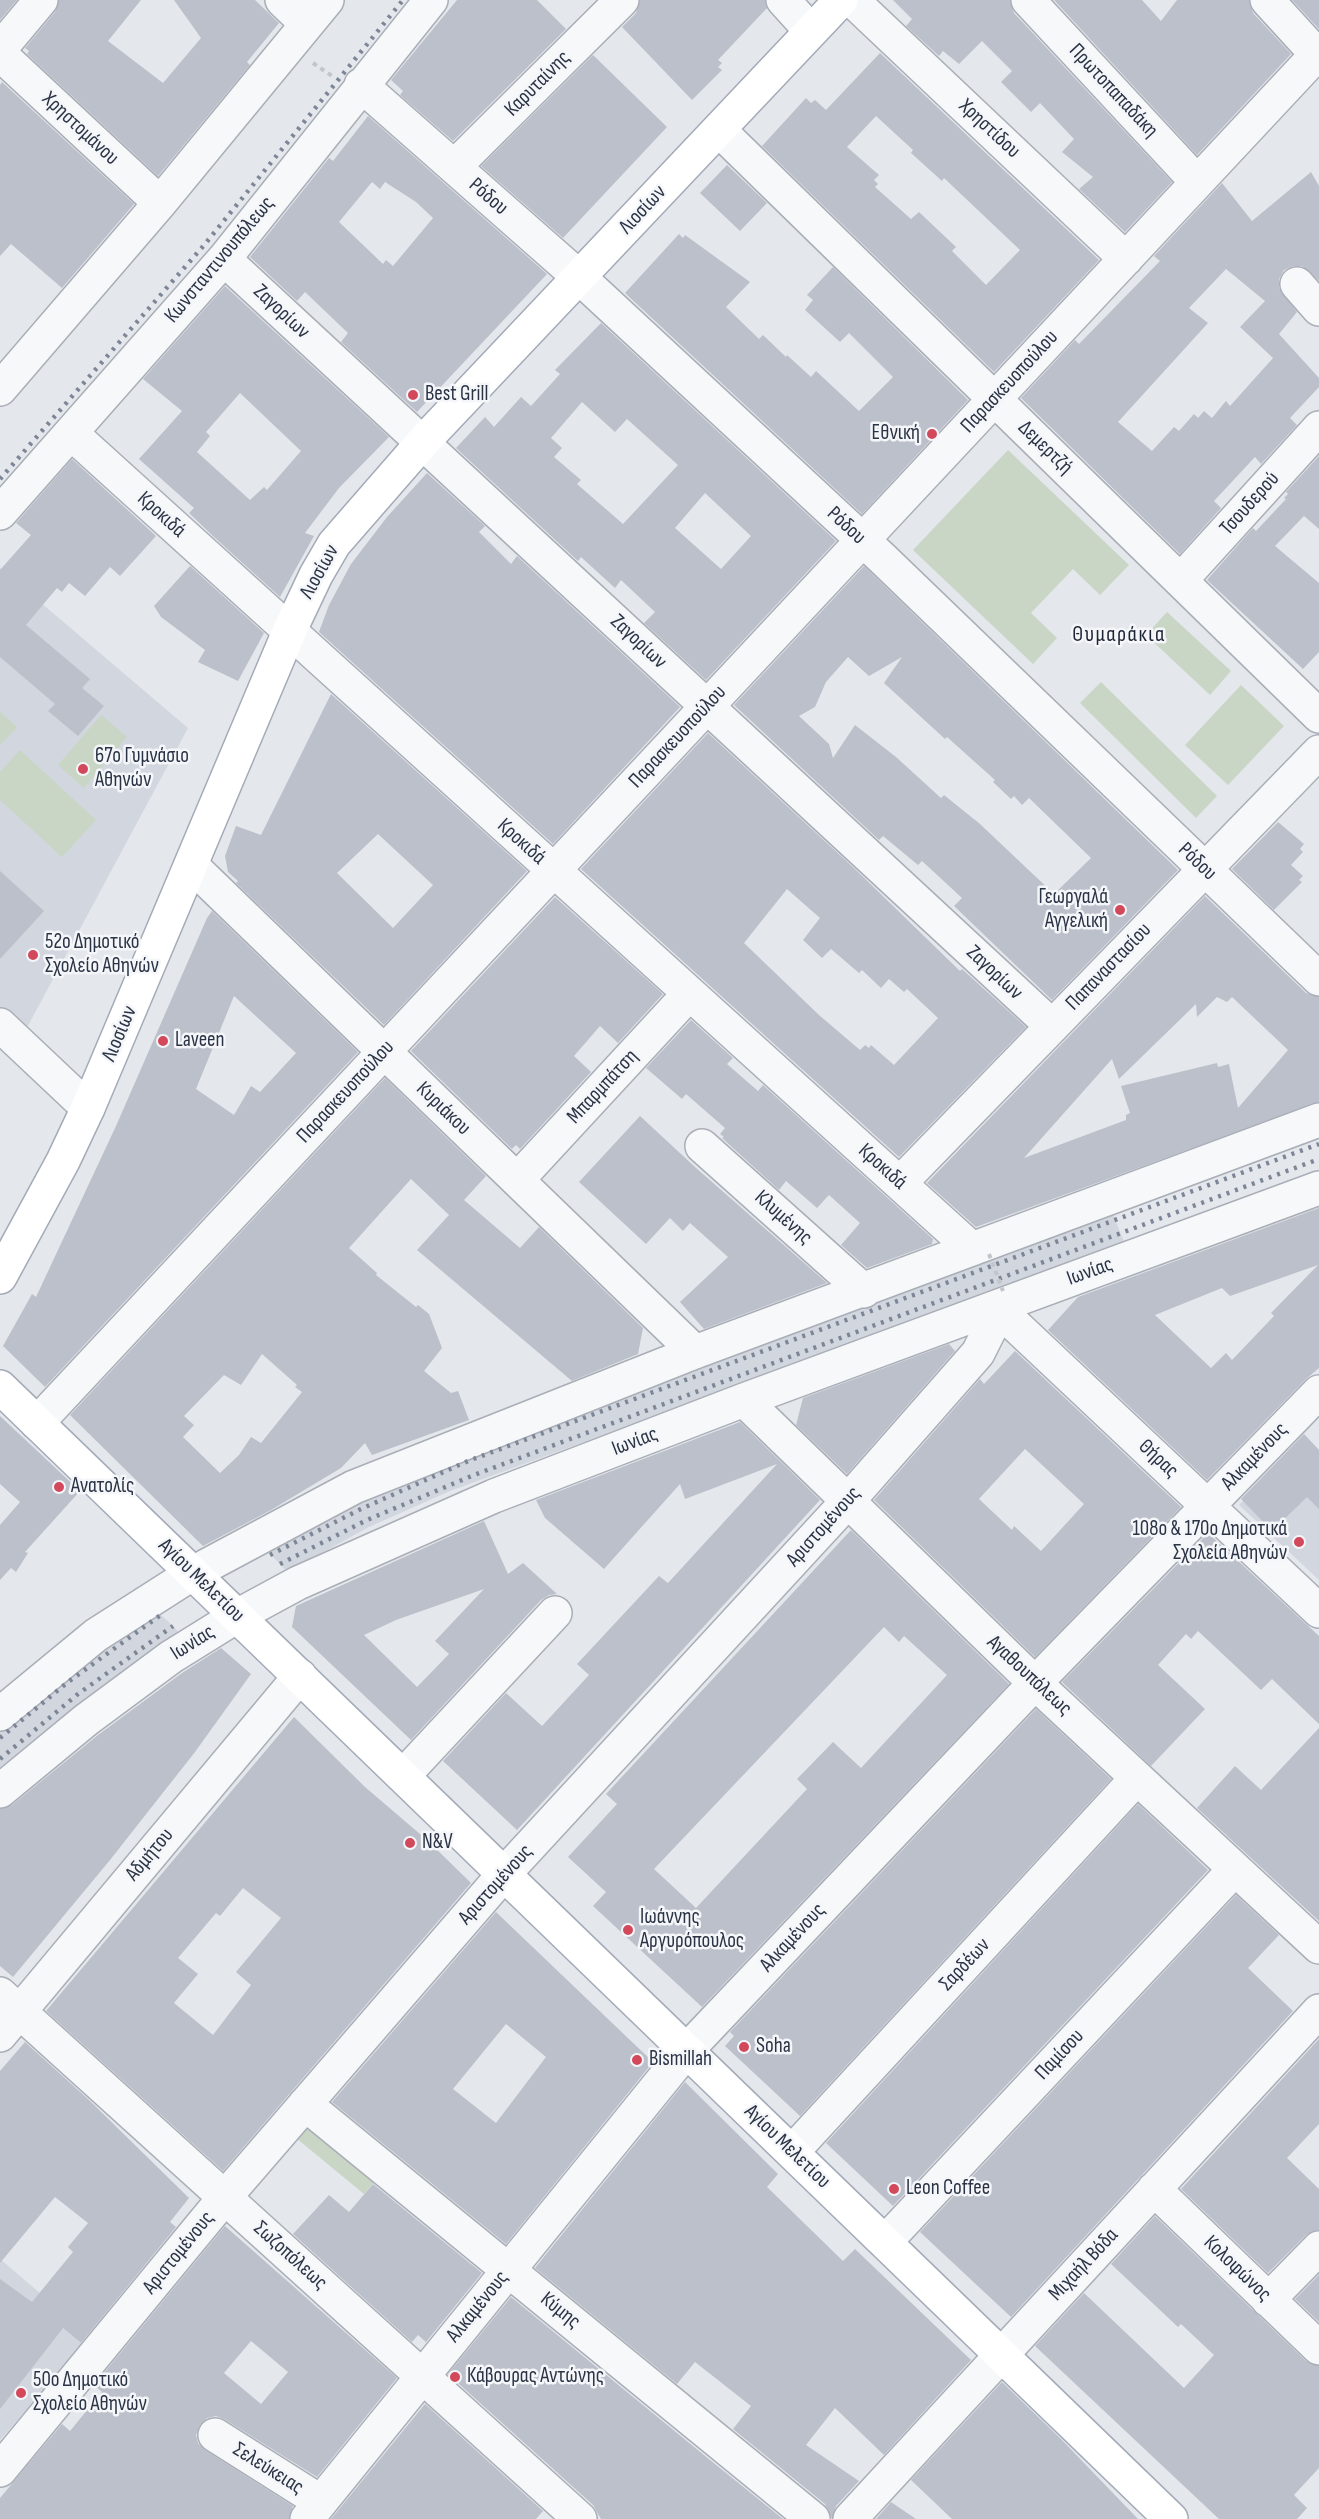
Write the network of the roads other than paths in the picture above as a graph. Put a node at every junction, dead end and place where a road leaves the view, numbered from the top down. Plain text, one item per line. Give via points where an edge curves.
1 (41, 0) edge
2 (282, 0) edge
3 (431, 0) edge
4 (622, 0) edge
5 (783, 0) edge
6 (841, 0) edge
7 (852, 0) edge
8 (1028, 0) edge
9 (1267, 0) edge
10 (308, 24) edge
11 (812, 31) junction
12 (0, 49) edge
13 (0, 54) edge
14 (1318, 55) edge
15 (350, 83) junction
16 (719, 130) junction
17 (454, 167) junction
18 (1197, 182) junction
19 (160, 203) junction
20 (224, 259) junction
21 (1126, 259) junction
22 (579, 277) junction
23 (1297, 284) dead end
24 (1319, 309) edge
25 (6, 370) edge
26 (994, 399) junction
27 (1319, 428) edge
28 (71, 433) junction
29 (422, 443) junction
30 (0, 513) edge
31 (862, 541) junction
32 (1181, 580) junction
33 (289, 632) junction
34 (707, 707) junction
35 (1319, 716) edge
36 (1319, 752) edge
37 (191, 866) junction
38 (1205, 869) junction
39 (553, 871) junction
40 (1319, 979) edge
41 (689, 994) junction
42 (0, 1025) edge
43 (1052, 1026) junction
44 (384, 1052) junction
45 (88, 1108) junction
46 (1319, 1120) edge
47 (702, 1146) dead end
48 (517, 1180) junction
49 (900, 1182) junction
50 (1319, 1188) edge
51 (981, 1251) junction
52 (0, 1277) edge
53 (864, 1291) junction
54 (999, 1299) junction
55 (695, 1352) junction
56 (0, 1387) edge
57 (744, 1400) junction
58 (1314, 1406) edge
59 (37, 1423) junction
60 (847, 1502) junction
61 (1208, 1506) junction
62 (193, 1573) junction
63 (1319, 1611) edge
64 (555, 1613) dead end
65 (237, 1616) junction
66 (300, 1676) junction
67 (1035, 1683) junction
68 (0, 1714) edge
69 (403, 1776) junction
70 (1137, 1778) junction
71 (0, 1791) edge
72 (1235, 1869) junction
73 (504, 1874) junction
74 (1319, 1947) edge
75 (1319, 2011) edge
76 (7, 2013) edge
77 (687, 2050) junction
78 (305, 2104) junction
79 (792, 2152) junction
80 (1154, 2189) junction
81 (225, 2197) junction
82 (885, 2242) junction
83 (1319, 2248) edge
84 (508, 2269) junction
85 (1268, 2300) junction
86 (1319, 2348) edge
87 (1002, 2354) junction
88 (422, 2375) junction
89 (215, 2435) dead end
90 (0, 2470) edge
91 (314, 2510) edge
92 (572, 2516) edge
93 (813, 2519) edge
94 (850, 2519) edge
95 (1171, 2519) edge

1 - 12 street
2 - 10 street
3 - 15 street, Κωνσταντινουπόλεως
4 - 17 street, Καρυταίνης
5 - 11 street
6 - 11 main road, Λιοσίων
7 - 21 street, Χρηστίδου
8 - 18 street, Πρωτοπαπαδάκη
9 - 14 street
10 - 19 street
11 - 16 main road, Λιοσίων
13 - 19 street, Χρηστομάνου
14 - 18 street, Παρασκευοπούλου
15 - 17 street, Ρόδου
15 - 20 street, Κωνσταντινουπόλεως
16 - 22 main road, Λιοσίων
16 - 26 street, Δεμερτζή
17 - 22 street, Ρόδου
18 - 21 street, Παρασκευοπούλου
19 - 25 street
20 - 28 street, Κωνσταντινουπόλεως
20 - 29 street, Ζαγορίων
21 - 26 street, Παρασκευοπούλου
22 - 29 main road, Λιοσίων
22 - 31 street, Ρόδου
23 - 24 street
26 - 31 street, Παρασκευοπούλου
26 - 32 street, Δεμερτζή
27 - 32 street, Τσουδερού
28 - 30 street, Κωνσταντινουπόλεως
28 - 33 street, Κροκιδά
29 - 33 main road, Λιοσίων via 334,544
29 - 34 street, Ζαγορίων
31 - 34 street, Παρασκευοπούλου
31 - 38 street, Ρόδου
32 - 35 street, Δεμερτζή
33 - 37 main road, Λιοσίων
33 - 39 street, Κροκιδά
34 - 39 street, Παρασκευοπούλου
34 - 43 street, Ζαγορίων
36 - 38 street, Παπαναστασίου
37 - 44 street, Κυριάκου
37 - 45 main road, Λιοσίων
38 - 40 street, Ρόδου
38 - 43 street, Παπαναστασίου
39 - 41 street, Κροκιδά
39 - 44 street, Παρασκευοπούλου
41 - 48 street, Μπαρμπάτση
41 - 49 street, Κροκιδά
42 - 45 street
43 - 49 street, Παπαναστασίου
44 - 48 street, Κυριάκου
44 - 59 street, Παρασκευοπούλου
45 - 52 main road, Λιοσίων
46 - 51 street
47 - 53 street, Κλυμένης
48 - 55 street, Κυριάκου
49 - 51 street, Κροκιδά
50 - 54 street, Ιωνίας
51 - 53 street
53 - 55 street
54 - 57 street, Ιωνίας
54 - 60 street, Αριστομένους via 978,1353
54 - 61 street, Θήρας
55 - 62 street via 354,1487
56 - 59 main road, Αγίου Μελετίου
57 - 60 street, Αγαθουπόλεως
57 - 65 street, Ιωνίας via 494,1496 298,1583
58 - 61 street, Αλκαμένους
59 - 62 main road, Αγίου Μελετίου
60 - 67 street, Αγαθουπόλεως
60 - 73 street, Αριστομένους
61 - 63 street, Θήρας
61 - 67 street, Αλκαμένους
62 - 65 main road, Αγίου Μελετίου
62 - 68 street via 96,1635
64 - 69 street
65 - 66 main road, Αγίου Μελετίου
65 - 71 street, Ιωνίας via 171,1657
66 - 69 main road, Αγίου Μελετίου
66 - 76 street, Αδμήτου
67 - 70 street, Αγαθουπόλεως
67 - 77 street, Αλκαμένους
69 - 73 main road, Αγίου Μελετίου
70 - 72 street, Αγαθουπόλεως
70 - 79 street, Σαρδέων
72 - 74 street, Αγαθουπόλεως
72 - 82 street, Παμίσου
73 - 77 main road, Αγίου Μελετίου
73 - 78 street, Αριστομένους
75 - 80 street, Μιχαήλ Βόδα
76 - 81 street, Σωζοπόλεως
77 - 79 main road, Αγίου Μελετίου
77 - 84 street, Αλκαμένους
78 - 81 street, Αριστομένους
78 - 84 street, Κύμης
79 - 82 main road, Αγίου Μελετίου
80 - 85 street, Κολοφώνος
80 - 87 street, Μιχαήλ Βόδα
81 - 88 street, Σωζοπόλεως
81 - 90 street, Αριστομένους
82 - 87 main road, Αγίου Μελετίου
83 - 85 street
84 - 88 street, Αλκαμένους
84 - 93 street, Κύμης
85 - 86 street, Κολοφώνος
87 - 94 street, Μιχαήλ Βόδα
87 - 95 main road, Αγίου Μελετίου
88 - 91 street, Αλκαμένους
88 - 92 street, Σωζοπόλεως
89 - 91 street, Σελεύκειας

